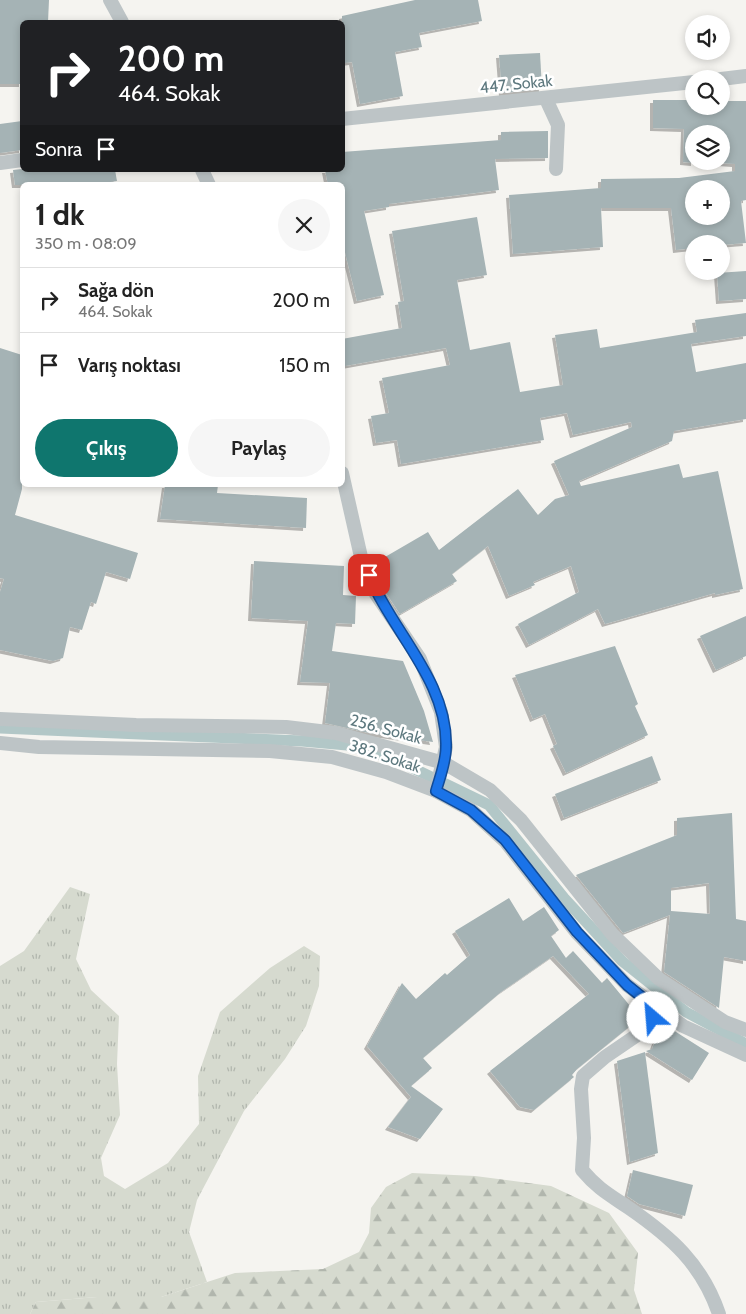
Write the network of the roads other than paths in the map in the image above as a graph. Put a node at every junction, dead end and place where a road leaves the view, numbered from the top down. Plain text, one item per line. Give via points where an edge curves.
1 (110, 0) edge
2 (121, 20) edge
3 (746, 76) edge
4 (730, 78) edge
5 (685, 83) edge
6 (546, 99) junction
7 (345, 119) edge
8 (20, 160) edge
9 (0, 163) edge
10 (556, 169) dead end
11 (345, 485) edge
12 (0, 718) edge
13 (0, 743) edge
14 (442, 767) junction
15 (436, 790) junction
16 (653, 1006) junction
17 (746, 1030) edge
18 (746, 1055) edge
19 (719, 1314) edge

1 - 2 street
3 - 4 street
5 - 6 street, 447. Sokak
6 - 7 street, 447. Sokak
6 - 10 street via 558,125
8 - 9 street
11 - 14 street via 365,566 376,594 420,659 441,712 446,746
12 - 14 street, 256. Sokak via 136,725 286,727 336,733
13 - 15 street, 382. Sokak via 39,747 270,751 332,757
14 - 15 street
14 - 17 street, 256. Sokak via 490,790 521,820 612,934 659,979 725,1022
15 - 16 street, 382. Sokak via 471,810 505,840 577,932 627,985
16 - 18 street, 382. Sokak via 683,1026
16 - 19 street via 653,1018 646,1029 604,1056 583,1076 582,1170 596,1187 667,1235 689,1258

